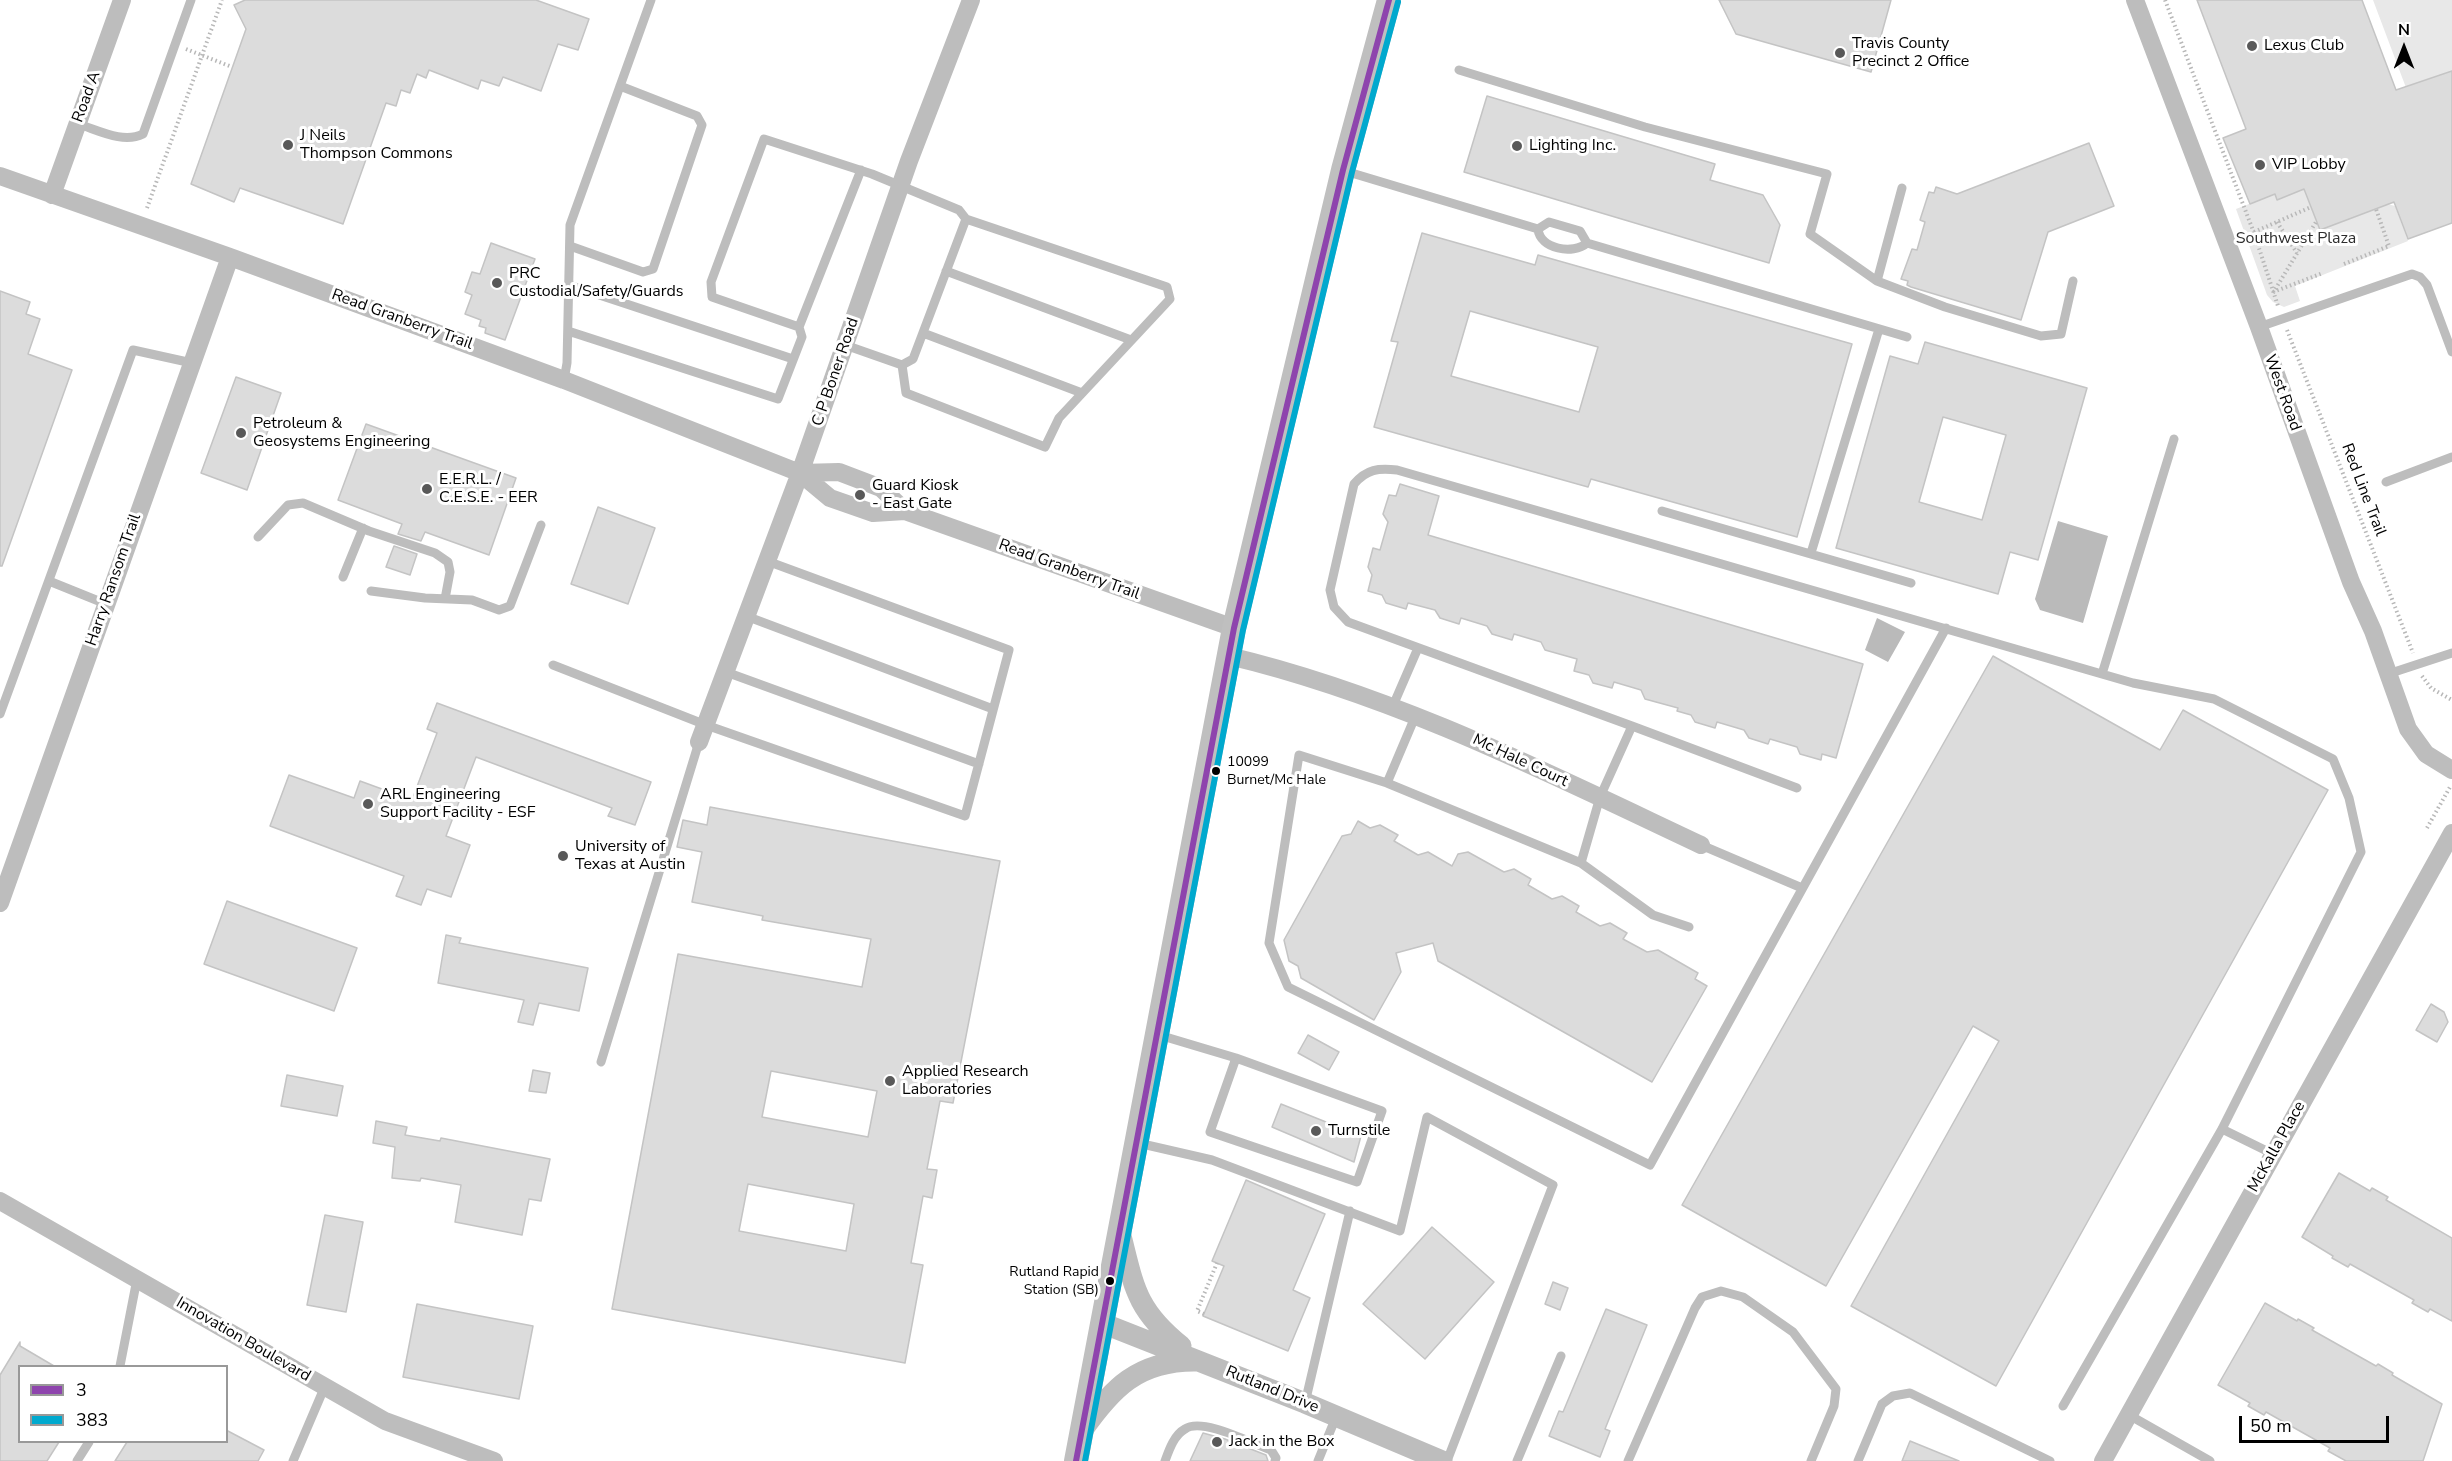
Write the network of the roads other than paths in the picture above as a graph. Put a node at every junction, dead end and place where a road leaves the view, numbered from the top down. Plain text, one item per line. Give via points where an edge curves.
1 (122, 0) edge
2 (191, 0) edge
3 (651, 0) edge
4 (971, 0) edge
5 (1389, 0) edge
6 (2135, 0) edge
7 (1459, 70) dead end
8 (620, 86) junction
9 (78, 124) junction
10 (861, 170) junction
11 (1343, 170) junction
12 (0, 176) edge
13 (901, 187) junction
14 (1902, 188) dead end
15 (52, 195) junction
16 (966, 219) junction
17 (1538, 229) junction
18 (1587, 243) junction
19 (570, 246) junction
20 (230, 257) junction
21 (946, 272) junction
22 (1877, 281) junction
23 (2073, 281) dead end
24 (569, 285) junction
25 (799, 327) junction
26 (2259, 327) junction
27 (1879, 329) junction
28 (568, 331) junction
29 (923, 333) junction
30 (1907, 337) dead end
31 (1131, 340) junction
32 (845, 345) junction
33 (2452, 352) edge
34 (793, 359) junction
35 (192, 363) junction
36 (902, 365) junction
37 (564, 380) junction
38 (1082, 393) junction
39 (2174, 439) dead end
40 (2452, 458) edge
41 (800, 473) junction
42 (2386, 482) dead end
43 (905, 511) junction
44 (1662, 512) dead end
45 (541, 525) dead end
46 (363, 528) junction
47 (258, 537) dead end
48 (1811, 553) junction
49 (767, 561) junction
50 (343, 577) dead end
51 (49, 581) junction
52 (1911, 583) dead end
53 (371, 591) dead end
54 (445, 598) junction
55 (106, 604) junction
56 (746, 616) junction
57 (1234, 628) junction
58 (1946, 628) junction
59 (1418, 648) junction
60 (2452, 653) edge
61 (1229, 656) junction
62 (553, 665) dead end
63 (726, 672) junction
64 (2102, 674) junction
65 (2388, 674) junction
66 (1392, 708) junction
67 (993, 709) junction
68 (0, 714) edge
69 (1415, 717) junction
70 (706, 725) junction
71 (1632, 726) junction
72 (699, 742) joint
73 (979, 764) junction
74 (2452, 770) edge
75 (1387, 783) junction
76 (1797, 788) dead end
77 (1600, 797) junction
78 (2452, 833) edge
79 (1701, 845) joint
80 (1581, 863) junction
81 (1802, 888) junction
82 (0, 903) edge
83 (1689, 927) dead end
84 (1157, 1034) junction
85 (1236, 1058) junction
86 (601, 1062) dead end
87 (2222, 1129) junction
88 (1136, 1143) junction
89 (2273, 1154) junction
90 (0, 1201) edge
91 (1350, 1211) junction
92 (1119, 1231) junction
93 (137, 1279) junction
94 (1102, 1323) junction
95 (1561, 1356) dead end
96 (1201, 1361) junction
97 (120, 1365) edge
98 (324, 1386) junction
99 (1305, 1403) junction
100 (2063, 1406) dead end
101 (2128, 1415) junction
102 (1336, 1417) junction
103 (1082, 1431) junction
104 (88, 1443) edge
105 (77, 1461) edge
106 (293, 1461) edge
107 (494, 1461) edge
108 (1076, 1461) edge
109 (1165, 1461) edge
110 (1275, 1461) edge
111 (1318, 1461) edge
112 (1442, 1461) edge
113 (1447, 1461) edge
114 (1517, 1461) edge
115 (1628, 1461) edge
116 (1811, 1461) edge
117 (1858, 1461) edge
118 (2050, 1461) edge
119 (2103, 1461) edge
120 (2210, 1461) edge

1 - 9 street, Road A
2 - 9 lane via 143,134 134,139
3 - 8 lane
4 - 13 street, C P Boner Road
5 - 11 main road
6 - 26 street, West Road
7 - 22 lane via 1645,127 1827,174 1810,234
8 - 19 lane via 570,225
8 - 19 lane via 696,116 702,125 653,269 644,273
9 - 15 street, Road A
10 - 13 lane
10 - 25 lane
10 - 25 lane via 764,139 711,282 712,297
11 - 17 lane
11 - 57 main road
12 - 15 street, Read Granberry Trail
13 - 16 lane via 959,210
13 - 32 street, C P Boner Road
14 - 22 lane
15 - 20 street, Read Granberry Trail
16 - 21 lane
16 - 31 lane via 1167,287 1170,299
17 - 18 lane via 1549,222 1564,226 1580,231
17 - 18 lane via 1538,236 1556,247 1572,250
18 - 27 lane
19 - 24 lane
20 - 35 street, Harry Ransom Trail
20 - 37 street, Read Granberry Trail
21 - 29 lane
21 - 31 lane
22 - 23 lane via 1945,307 2041,336 2061,334
24 - 28 lane
24 - 34 lane
25 - 34 lane via 802,337
26 - 33 lane via 2412,274 2427,285
26 - 65 street, West Road
27 - 30 lane
27 - 48 lane
28 - 34 lane via 772,399 778,399
28 - 37 lane
29 - 36 lane via 913,359
29 - 38 lane
31 - 38 lane
32 - 36 lane
32 - 41 street, C P Boner Road
35 - 51 lane via 134,350
35 - 55 street, Harry Ransom Trail
36 - 38 lane via 906,393 1045,447 1059,418
37 - 41 street, Read Granberry Trail
39 - 64 lane
40 - 42 lane
41 - 43 street, Read Granberry Trail via 830,498 873,513
41 - 43 street, Read Granberry Trail via 839,472 881,488
41 - 49 street, C P Boner Road
43 - 57 street, Read Granberry Trail
44 - 48 lane
45 - 54 lane via 510,606 499,610 472,600
46 - 47 lane via 303,503 288,505
46 - 50 lane
46 - 54 lane via 435,553 448,562
48 - 52 lane
49 - 56 street, C P Boner Road
49 - 67 lane via 1009,650
51 - 55 lane
51 - 68 lane
53 - 54 lane
55 - 82 street, Harry Ransom Trail
56 - 63 street, C P Boner Road
56 - 67 lane
57 - 61 main road
58 - 59 lane via 1397,470 1378,468 1363,474 1354,484 1330,590 1334,607 1348,622
58 - 64 lane
58 - 81 lane
59 - 66 lane
59 - 71 lane
60 - 65 lane
61 - 66 street, Mc Hale Court via 1285,669
61 - 84 main road
62 - 70 lane
63 - 70 street, C P Boner Road
63 - 73 lane
64 - 87 lane via 2214,699 2333,759 2349,798 2361,852
65 - 74 street, West Road via 2408,729 2419,747
66 - 69 street, Mc Hale Court
67 - 73 lane
69 - 75 lane
69 - 77 street, Mc Hale Court via 1478,740
70 - 72 street, C P Boner Road
70 - 73 lane via 965,816
71 - 76 lane
71 - 77 lane
72 - 86 lane
75 - 80 lane
75 - 81 lane via 1299,755 1269,943 1288,987 1650,1165
77 - 79 street, Mc Hale Court
77 - 80 lane
78 - 89 street, McKalla Place
79 - 81 lane, Mc Hale Court
80 - 83 lane via 1653,915
84 - 85 lane
84 - 88 main road
85 - 85 lane via 1382,1111 1357,1182 1210,1132
87 - 89 lane
87 - 100 lane
88 - 91 lane via 1212,1160
88 - 92 main road
89 - 101 street, McKalla Place
90 - 93 street, Innovation Boulevard
91 - 99 lane
91 - 113 lane via 1400,1231 1427,1117 1552,1185
92 - 94 main road
92 - 96 street via 1138,1298 1148,1315
93 - 97 lane
93 - 98 street, Innovation Boulevard
94 - 96 street, Rutland Drive
94 - 103 main road
95 - 114 lane
96 - 99 street, Rutland Drive
96 - 103 street via 1163,1364 1129,1378 1099,1406
98 - 106 lane
98 - 107 street, Innovation Boulevard via 385,1421
99 - 102 street, Rutland Drive
101 - 119 street, McKalla Place
101 - 120 lane
102 - 111 lane
102 - 112 street, Rutland Drive
103 - 108 main road
104 - 105 lane
109 - 110 lane via 1171,1445 1185,1429 1201,1424 1271,1450
115 - 116 lane via 1695,1308 1702,1298 1720,1291 1743,1298 1793,1332 1836,1389 1834,1407
117 - 118 lane via 1882,1404 1893,1396 1910,1393

